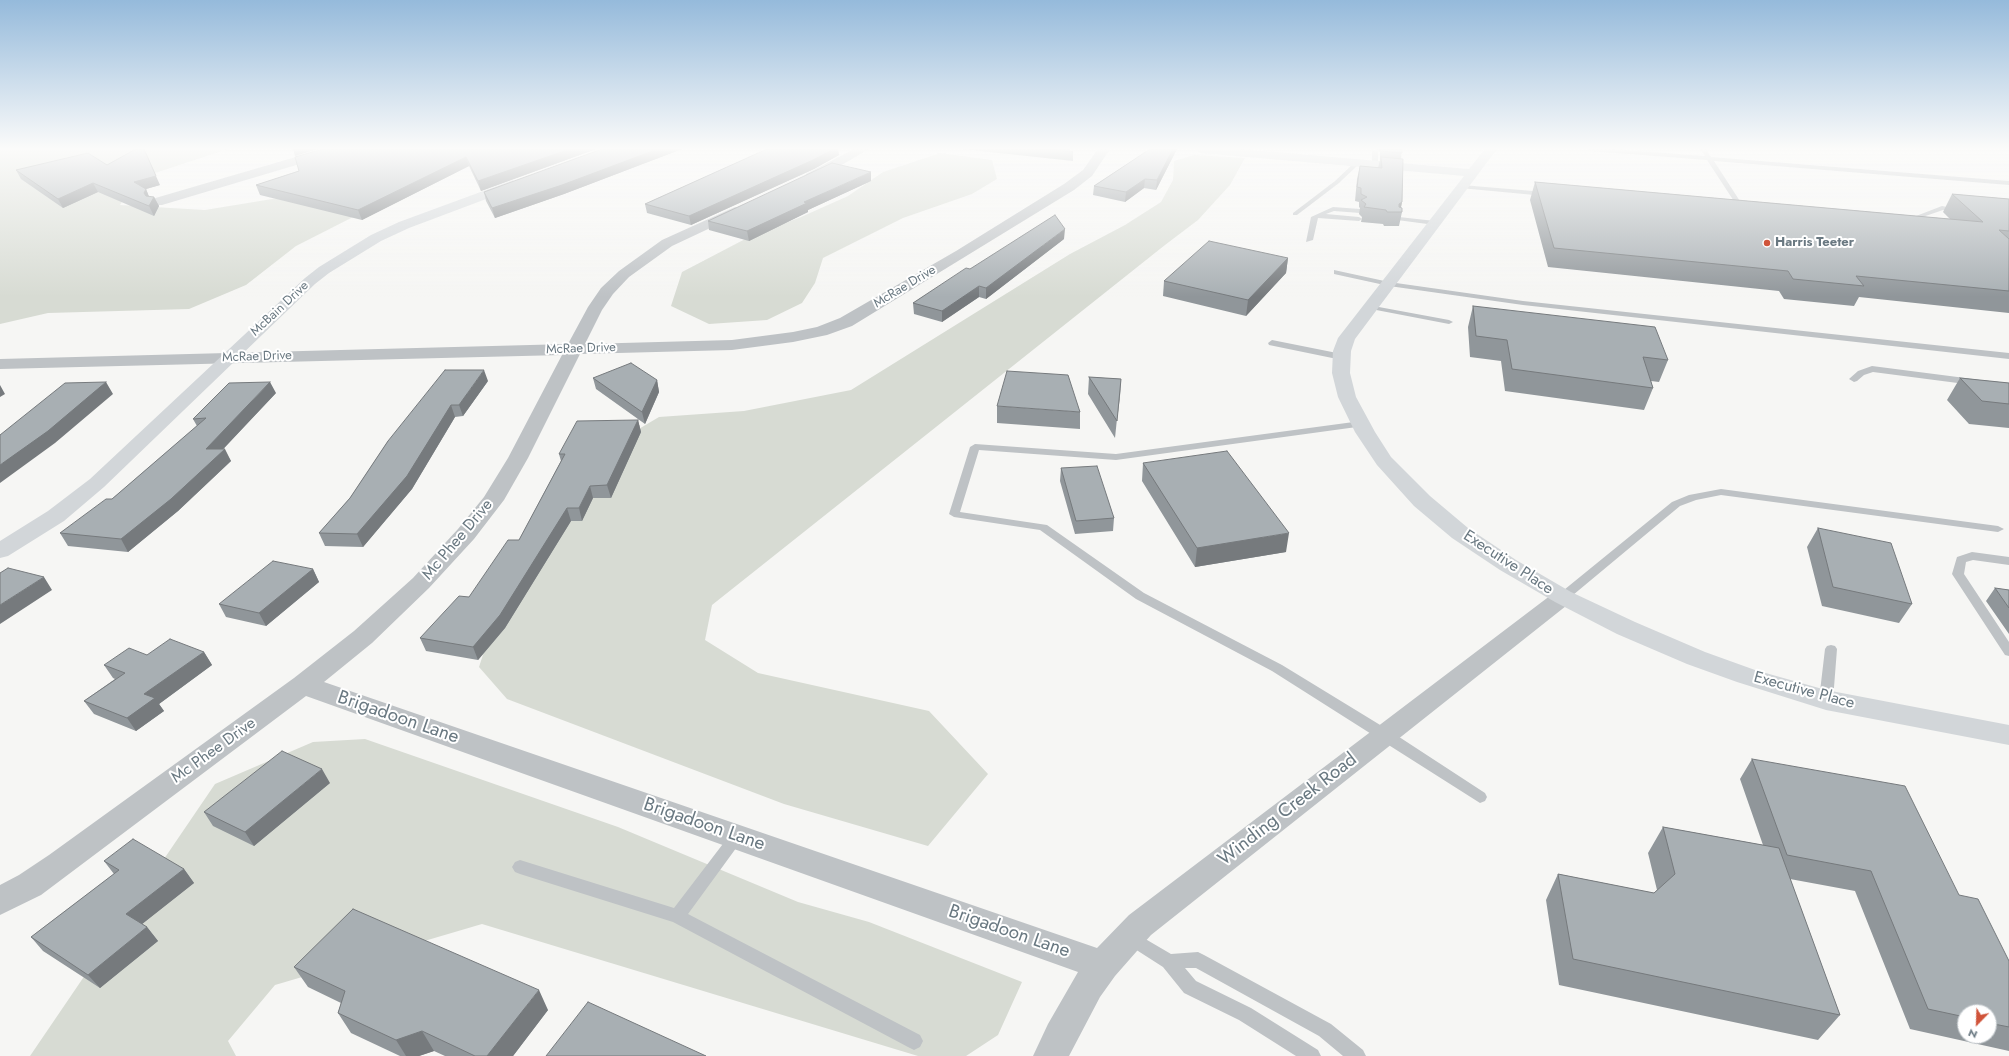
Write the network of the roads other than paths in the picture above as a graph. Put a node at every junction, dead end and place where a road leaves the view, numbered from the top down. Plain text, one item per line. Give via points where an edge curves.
1 (170, 198) edge
2 (475, 198) edge
3 (1051, 198) edge
4 (1316, 198) edge
5 (1453, 198) edge
6 (1735, 198) edge
7 (157, 202) dead end
8 (756, 202) edge
9 (1962, 210) edge
10 (1745, 213) edge
11 (1296, 214) dead end
12 (1359, 215) dead end
13 (1399, 219) edge
14 (1434, 224) junction
15 (1898, 224) edge
16 (1309, 240) dead end
17 (1337, 272) dead end
18 (1389, 284) junction
19 (1371, 307) junction
20 (1449, 322) dead end
21 (1272, 343) dead end
22 (575, 349) junction
23 (1342, 356) junction
24 (2009, 356) edge
25 (229, 358) junction
26 (0, 364) edge
27 (1854, 379) dead end
28 (1986, 383) edge
29 (1361, 424) junction
30 (1998, 529) dead end
31 (0, 551) edge
32 (2009, 561) edge
33 (1563, 597) junction
34 (1831, 649) dead end
35 (2009, 652) edge
36 (303, 685) junction
37 (1826, 700) junction
38 (1385, 735) junction
39 (2009, 735) edge
40 (1480, 797) dead end
41 (736, 836) junction
42 (520, 868) dead end
43 (0, 902) edge
44 (677, 916) junction
45 (1130, 937) junction
46 (1169, 962) junction
47 (1104, 966) junction
48 (914, 1041) dead end
49 (1051, 1056) edge
50 (1312, 1056) edge
51 (1357, 1056) edge

1 - 7 street
2 - 25 street, McBain Drive via 410,222 349,253 310,281
3 - 22 street, McRae Drive via 835,327 793,337 732,345
4 - 11 lane
5 - 14 street, Executive Place
6 - 10 lane
8 - 22 street, Mc Phee Drive via 667,243 629,270 607,291 594,310
9 - 15 lane via 1942,208
12 - 16 lane via 1319,214 1313,218
13 - 14 lane
14 - 18 street, Executive Place
17 - 18 lane
18 - 19 street, Executive Place
18 - 24 lane via 1523,303
19 - 20 lane
19 - 23 street, Executive Place via 1347,338
21 - 23 lane
22 - 25 street, McRae Drive
22 - 36 street, Mc Phee Drive via 518,458 493,500 466,534 410,594 363,637
23 - 29 street, Executive Place via 1341,373 1347,397
25 - 26 street, McRae Drive
25 - 31 street, McBain Drive via 97,483 56,516
27 - 28 lane via 1861,372 1872,369
29 - 33 street, Executive Place via 1384,460 1422,501 1478,545
29 - 38 lane via 1116,457 975,447 954,514 1043,527 1140,596 1277,668
30 - 33 lane via 1721,492 1693,497 1676,504
32 - 35 lane via 1972,556 1961,560 1958,574
33 - 37 street, Executive Place via 1696,658
33 - 38 street, Winding Creek Road
34 - 37 lane
36 - 41 street, Brigadoon Lane
36 - 43 street, Mc Phee Drive via 60,864
37 - 39 street, Executive Place
38 - 40 lane
38 - 45 street, Winding Creek Road via 1140,925
41 - 44 lane
41 - 47 street, Brigadoon Lane
42 - 44 lane
44 - 48 lane
45 - 46 lane
45 - 47 street, Winding Creek Road
46 - 50 lane via 1190,987 1245,1014
46 - 51 lane via 1198,960 1325,1030
47 - 49 street, Winding Creek Road via 1088,986

